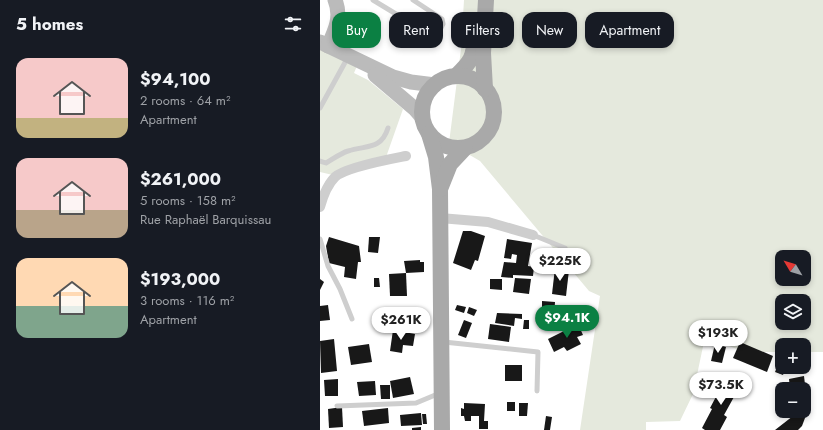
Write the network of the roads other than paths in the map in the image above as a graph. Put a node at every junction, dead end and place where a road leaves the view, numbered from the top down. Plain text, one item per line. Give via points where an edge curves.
1 (335, 0) edge
2 (373, 0) edge
3 (413, 0) edge
4 (477, 0) edge
5 (486, 0) edge
6 (324, 44) edge
7 (354, 59) junction
8 (456, 76) junction
9 (435, 85) junction
10 (485, 89) junction
11 (320, 108) edge
12 (422, 117) junction
13 (388, 128) dead end
14 (429, 134) junction
15 (465, 148) junction
16 (406, 156) dead end
17 (320, 161) edge
18 (440, 189) junction
19 (320, 207) edge
20 (440, 218) junction
21 (533, 235) joint
22 (320, 239) edge
23 (565, 248) dead end
24 (352, 319) dead end
25 (441, 341) junction
26 (441, 392) junction
27 (537, 392) dead end
28 (337, 406) dead end
29 (442, 430) edge

1 - 6 main road via 338,24
2 - 3 lane via 429,34 437,35 443,24 442,19
4 - 8 main road via 475,52 470,64
5 - 10 main road via 483,53
6 - 7 main road
7 - 9 main road via 393,77
7 - 11 lane
7 - 12 main road via 405,99
8 - 9 main road
8 - 10 main road via 472,80
9 - 12 main road via 422,105
10 - 15 main road via 492,103 493,119 490,129 475,144
12 - 14 main road
13 - 17 lane via 384,139 375,145 347,151 326,163
14 - 15 main road via 436,142 445,146
14 - 18 main road via 436,157
15 - 18 main road via 450,164
16 - 19 street via 385,160 337,176 328,187
18 - 20 main road
20 - 21 street via 488,222
20 - 25 main road
21 - 23 lane
22 - 24 lane via 328,266
25 - 26 main road
25 - 27 lane via 538,352
26 - 28 lane via 416,403
26 - 29 main road

